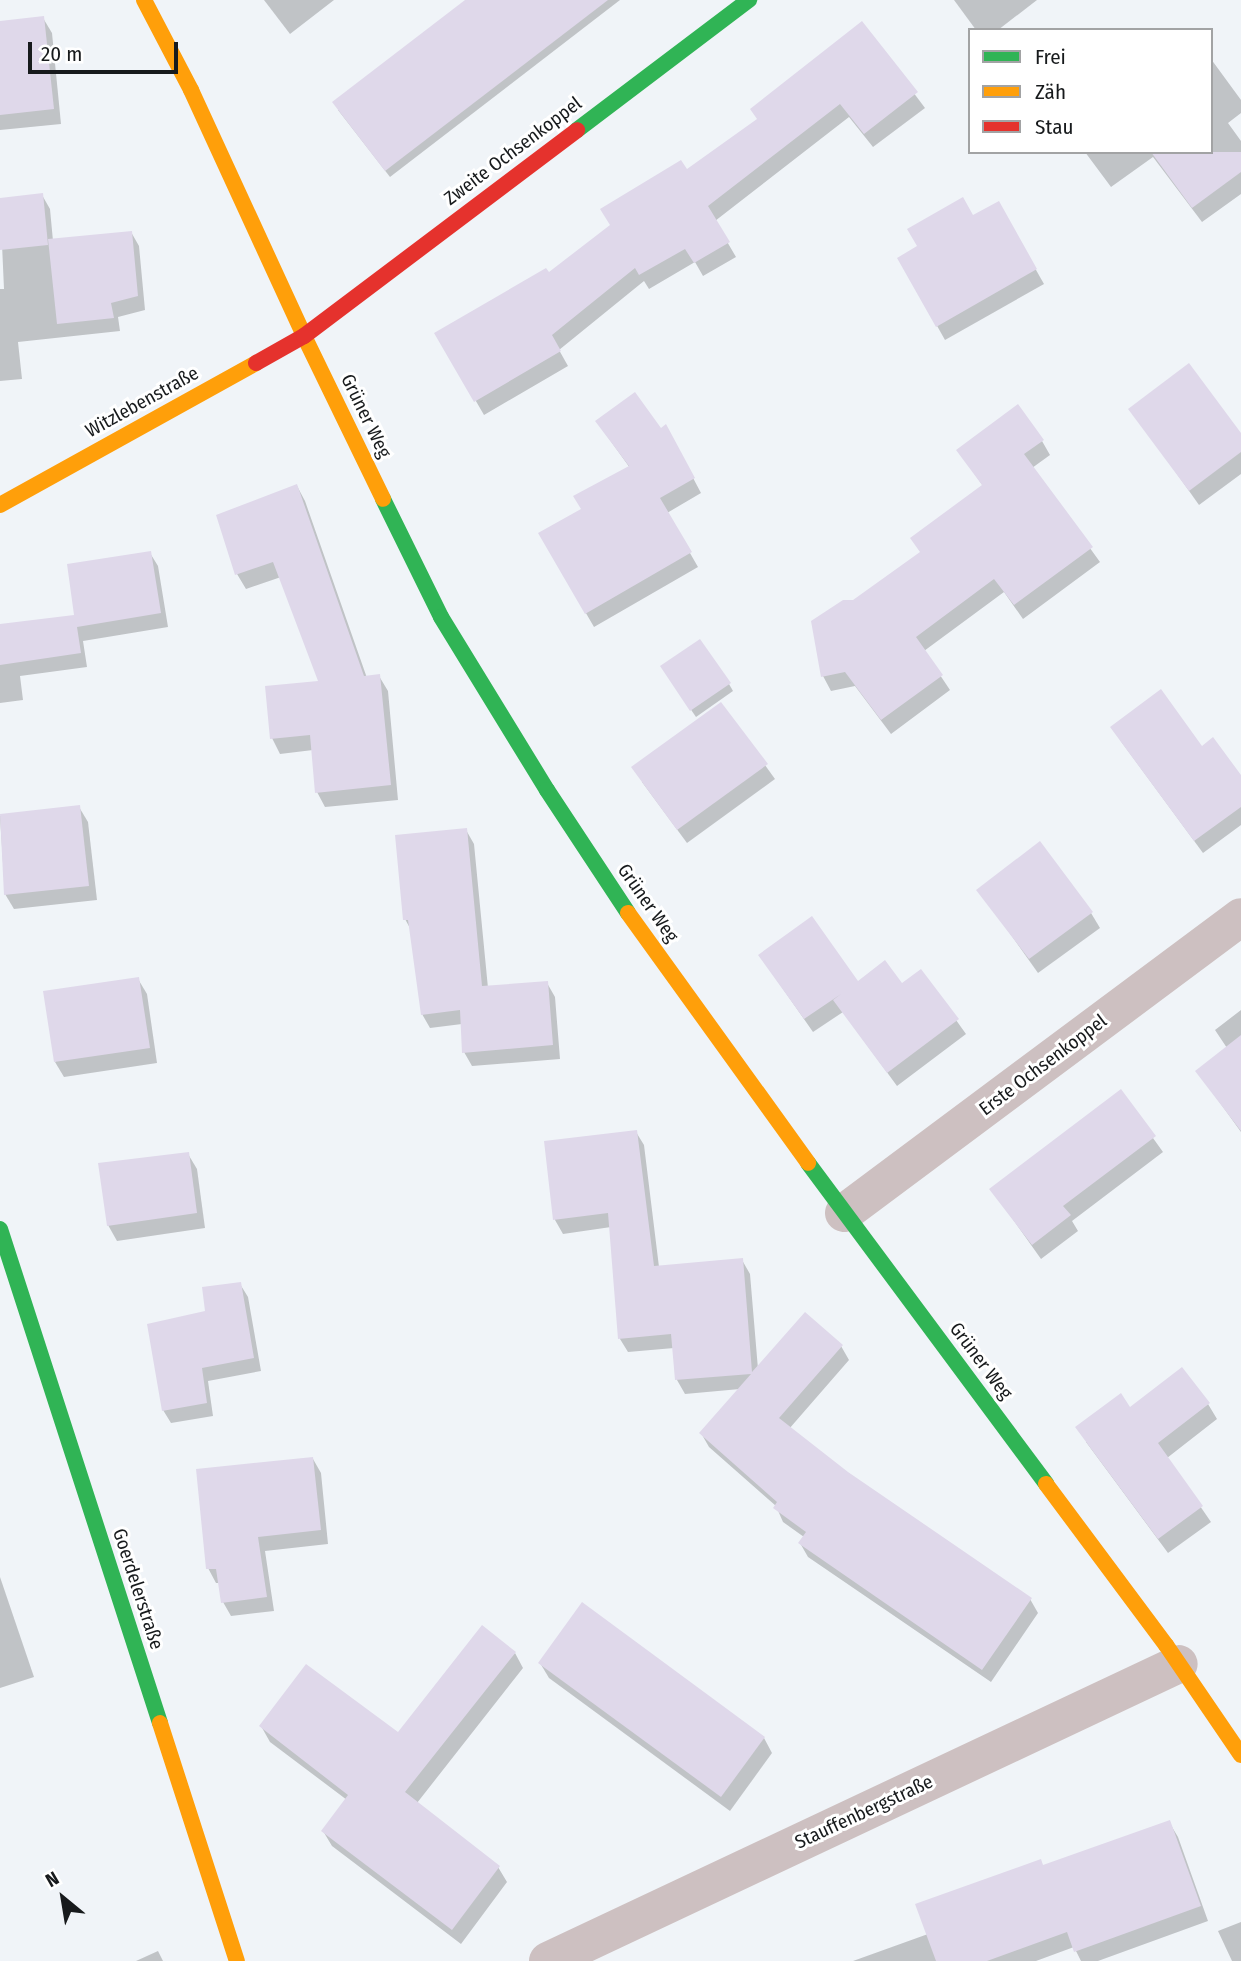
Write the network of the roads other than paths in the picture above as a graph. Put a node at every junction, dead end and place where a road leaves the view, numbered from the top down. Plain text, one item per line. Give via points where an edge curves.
1 (144, 0) edge
2 (749, 0) edge
3 (304, 336) junction
4 (0, 505) edge
5 (1241, 917) edge
6 (844, 1213) junction
7 (0, 1229) edge
8 (1179, 1664) junction
9 (1241, 1755) edge
10 (237, 1961) edge
11 (548, 1961) edge

1 - 3 street, Grüner Weg via 191,90
2 - 3 street, Zweite Ochsenkoppel
3 - 4 street, Witzlebenstraße
3 - 6 street, Grüner Weg via 441,617 540,778 612,891
5 - 6 street, Erste Ochsenkoppel
6 - 8 street, Grüner Weg
7 - 10 street, Goerdelerstraße
8 - 9 street, Grüner Weg
8 - 11 street, Stauffenbergstraße

